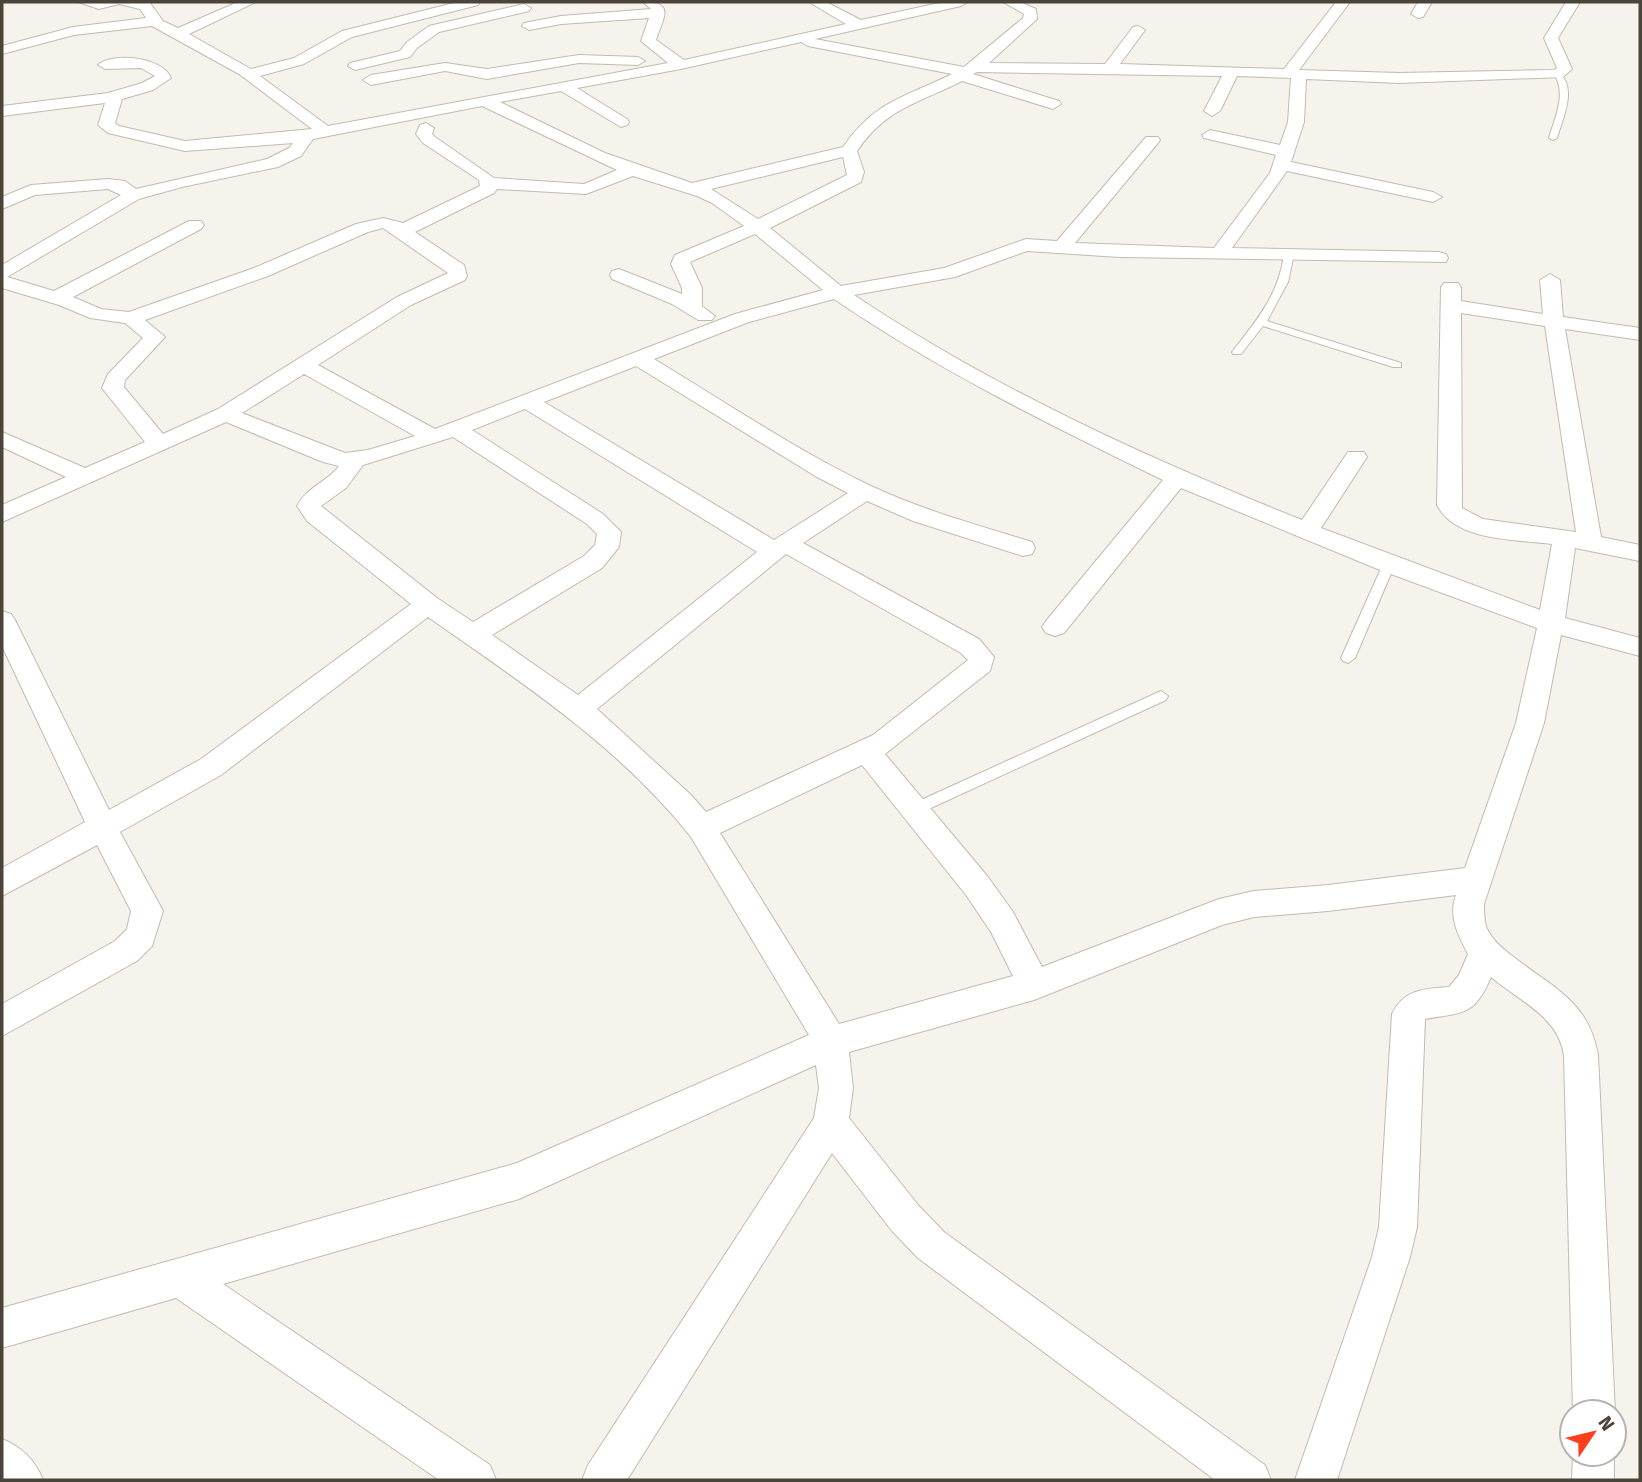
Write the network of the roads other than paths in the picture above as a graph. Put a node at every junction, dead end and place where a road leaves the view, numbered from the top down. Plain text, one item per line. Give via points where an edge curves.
1 (85, 2) edge
2 (113, 2) edge
3 (124, 2) edge
4 (249, 2) edge
5 (473, 2) edge
6 (816, 2) edge
7 (890, 2) edge
8 (961, 2) edge
9 (1010, 2) edge
10 (1130, 2) edge
11 (1145, 2) edge
12 (1343, 2) edge
13 (1573, 2) edge
14 (654, 7) edge
15 (524, 8) dead end
16 (913, 13) junction
17 (155, 21) junction
18 (859, 25) junction
19 (529, 26) dead end
20 (1138, 30) dead end
21 (176, 34) junction
22 (795, 40) junction
23 (653, 45) junction
24 (321, 48) junction
25 (2, 50) edge
26 (105, 65) dead end
27 (681, 65) junction
28 (355, 66) junction
29 (638, 67) junction
30 (1110, 68) junction
31 (967, 71) junction
32 (1232, 71) junction
33 (248, 74) junction
34 (1558, 74) junction
35 (1293, 75) junction
36 (371, 80) junction
37 (563, 86) junction
38 (115, 96) junction
39 (483, 100) junction
40 (1053, 104) dead end
41 (3, 110) edge
42 (1212, 111) dead end
43 (416, 113) junction
44 (621, 122) dead end
45 (426, 128) dead end
46 (326, 132) junction
47 (1210, 135) dead end
48 (307, 136) junction
49 (1553, 138) dead end
50 (1152, 140) dead end
51 (849, 151) junction
52 (1284, 158) junction
53 (182, 164) junction
54 (632, 170) junction
55 (489, 183) junction
56 (693, 188) junction
57 (133, 195) junction
58 (1433, 197) dead end
59 (2, 204) edge
60 (195, 225) dead end
61 (757, 226) junction
62 (402, 231) junction
63 (1062, 247) junction
64 (1220, 252) junction
65 (1289, 254) junction
66 (1439, 258) dead end
67 (2, 273) edge
68 (619, 275) dead end
69 (1550, 280) dead end
70 (2, 282) edge
71 (837, 292) junction
72 (56, 298) junction
73 (692, 307) junction
74 (131, 318) junction
75 (1553, 321) junction
76 (1263, 323) junction
77 (719, 326) junction
78 (1640, 334) edge
79 (1237, 352) dead end
80 (636, 357) junction
81 (303, 365) junction
82 (1397, 365) dead end
83 (527, 401) junction
84 (226, 414) junction
85 (444, 433) junction
86 (2, 439) edge
87 (159, 444) junction
88 (1356, 457) dead end
89 (355, 460) junction
90 (86, 477) junction
91 (1177, 478) junction
92 (865, 492) junction
93 (2, 514) edge
94 (1307, 531) junction
95 (1578, 541) junction
96 (780, 547) junction
97 (1023, 548) dead end
98 (1640, 553) edge
99 (1389, 564) junction
100 (428, 604) junction
101 (2, 620) edge
102 (1551, 623) junction
103 (1055, 627) dead end
104 (472, 635) junction
105 (1640, 647) edge
106 (1348, 658) dead end
107 (1161, 696) dead end
108 (579, 709) junction
109 (866, 751) junction
110 (915, 809) junction
111 (102, 826) junction
112 (701, 828) junction
113 (1477, 879) junction
114 (2, 883) edge
115 (1485, 951) junction
116 (1034, 985) junction
117 (2, 1021) edge
118 (831, 1042) junction
119 (831, 1123) junction
120 (180, 1278) junction
121 (2, 1328) edge
122 (1593, 1398) edge
123 (2, 1460) edge
124 (22, 1480) edge
125 (475, 1480) edge
126 (603, 1480) edge
127 (1250, 1480) edge
128 (1316, 1480) edge

1 - 2 street
3 - 17 street via 145,6
4 - 21 street
5 - 24 street via 347,34
6 - 18 street
7 - 16 street
8 - 16 street
9 - 31 street via 1032,15
10 - 11 lane
12 - 35 street
13 - 34 street via 1551,38 1565,65
14 - 19 street
14 - 23 street via 648,37
15 - 28 street via 435,29 405,54
16 - 18 street
17 - 21 street
17 - 25 street via 73,31
18 - 22 street
20 - 30 street
21 - 33 street
22 - 27 street
22 - 31 street
23 - 27 street
23 - 29 street
24 - 28 street
24 - 33 street via 299,61
26 - 38 street via 144,63 162,74 156,83
27 - 29 street
28 - 36 street
29 - 36 street via 579,59 487,74 445,67
29 - 37 street
30 - 31 street
30 - 32 street
31 - 40 street
31 - 51 street via 888,107 859,134
32 - 35 street
32 - 42 street
33 - 46 street
34 - 35 street
34 - 49 lane via 1566,89
35 - 52 street via 1296,122
36 - 43 street
37 - 39 street
37 - 44 street
38 - 41 street
38 - 53 street via 106,125
39 - 43 street
39 - 54 street
43 - 46 street
45 - 55 street via 429,140
46 - 48 street
47 - 52 street
48 - 53 street
48 - 53 street via 295,152 272,163
50 - 63 street
51 - 56 street
51 - 61 street via 855,178
52 - 58 street
52 - 64 street
53 - 57 street
54 - 55 street via 586,189
54 - 56 street
55 - 62 street via 480,195
56 - 61 street
57 - 59 street via 119,185 108,184 49,188 31,190
57 - 67 street
60 - 72 street
61 - 71 street
61 - 73 street via 682,259 680,264 692,288
62 - 74 street via 383,223 362,228 261,272
62 - 81 street via 457,269 458,276 404,301
63 - 64 street
63 - 71 street via 1015,248 948,273
64 - 65 street
65 - 66 street
65 - 76 lane via 1285,278
68 - 73 street
69 - 75 street
70 - 72 street
71 - 77 street
71 - 91 street via 950,363
72 - 74 street via 97,314
73 - 77 street
74 - 87 street via 155,337 116,378 113,388
75 - 78 street
75 - 95 street
75 - 95 street via 1452,296 1449,505 1453,513 1477,526
76 - 79 lane
76 - 82 lane
77 - 80 street
80 - 83 street
80 - 92 street
81 - 84 street
81 - 85 street
83 - 85 street
83 - 96 street
84 - 87 street
84 - 89 street via 331,457
85 - 89 street
85 - 104 street via 595,519 609,532 607,547 593,562
86 - 90 street
87 - 90 street
88 - 94 street
89 - 100 street via 338,483 313,498 309,506 315,516
90 - 93 street
91 - 94 street
91 - 103 street
92 - 96 street
92 - 97 street via 921,516
94 - 99 street
95 - 98 street
95 - 102 street
96 - 108 street
96 - 109 street via 970,646 981,657 981,664 970,673 883,743
99 - 102 street
99 - 106 lane
100 - 104 street
100 - 111 street via 211,767
101 - 111 street
102 - 105 street
102 - 113 street via 1530,723
104 - 108 street
107 - 110 lane
108 - 112 street via 680,802
109 - 110 street
109 - 112 street
110 - 116 street via 1002,922
111 - 114 street
111 - 117 street via 147,911 141,936 126,951
112 - 118 street
113 - 115 street via 1467,922
113 - 116 street via 1219,912
115 - 122 street via 1557,1008 1577,1035
115 - 128 street via 1464,995 1419,1004 1409,1014 1398,1227
116 - 118 street
118 - 119 street via 836,1088
118 - 120 street via 519,1181
119 - 126 street
119 - 127 street via 931,1245
120 - 121 street
120 - 125 street
123 - 124 street

